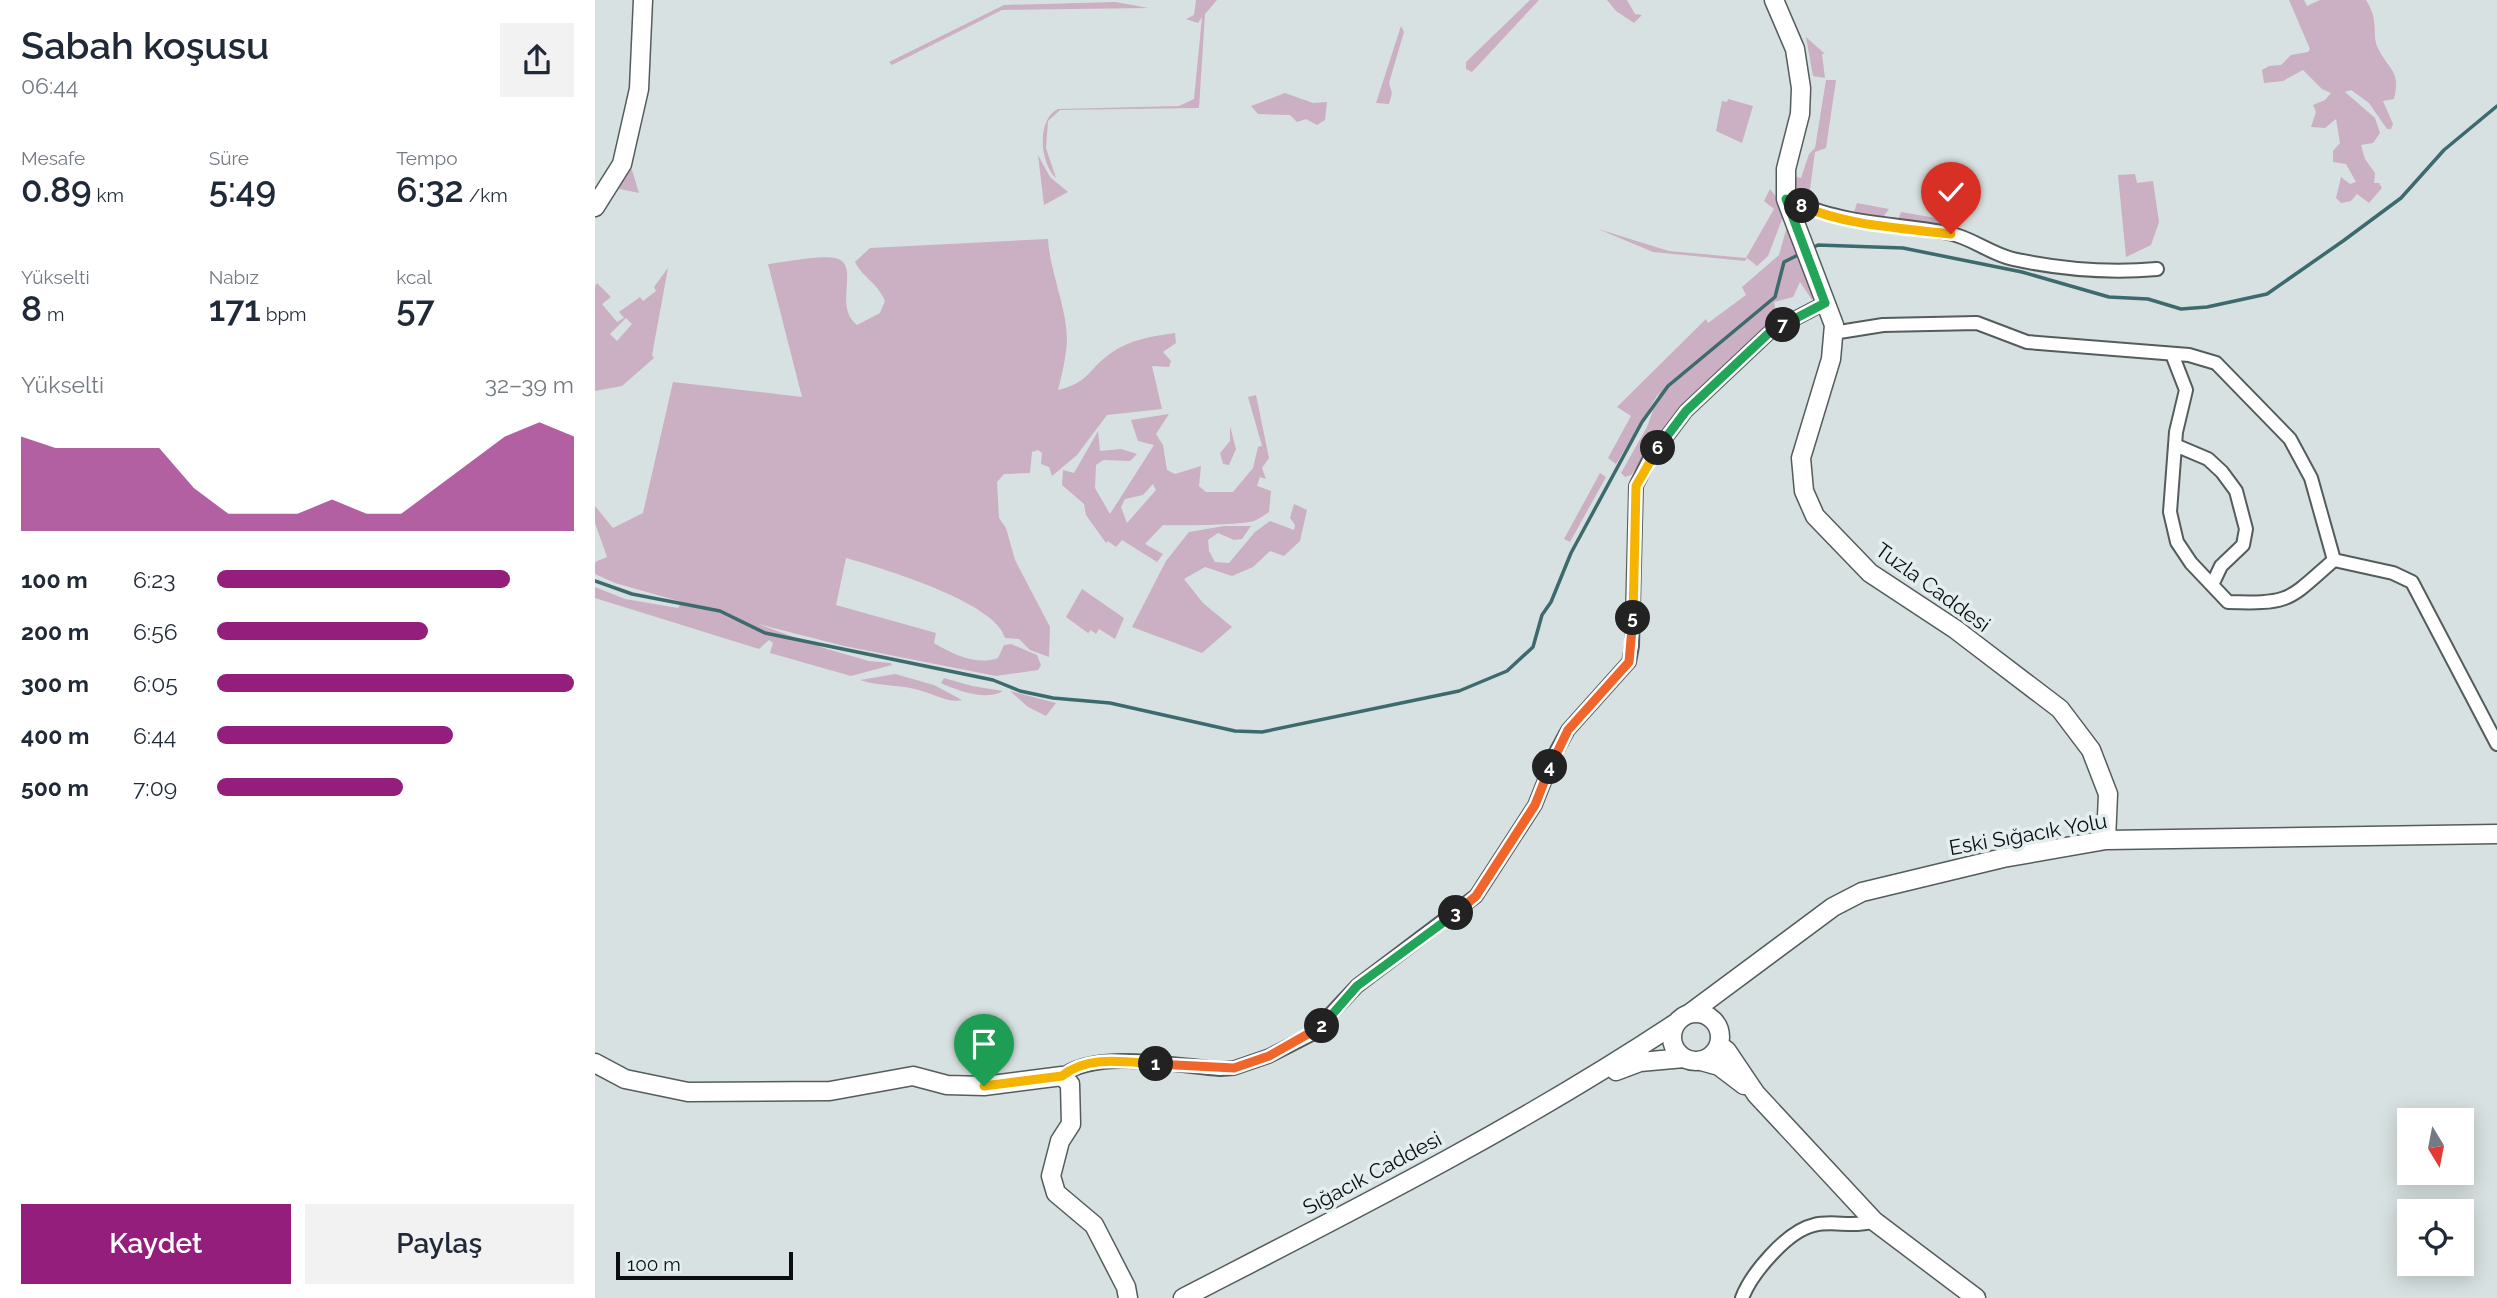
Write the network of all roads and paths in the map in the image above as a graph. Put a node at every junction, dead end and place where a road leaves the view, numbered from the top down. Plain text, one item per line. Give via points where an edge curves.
1 (643, 0) edge
2 (1774, 0) edge
3 (1786, 199) junction
4 (595, 207) edge
5 (2157, 269) dead end
6 (1825, 303) junction
7 (1833, 333) junction
8 (2172, 354) junction
9 (2175, 445) junction
10 (2334, 560) junction
11 (2213, 585) junction
12 (2497, 744) edge
13 (2497, 834) edge
14 (2106, 840) junction
15 (1727, 988) junction
16 (1682, 1019) junction
17 (1719, 1038) junction
18 (1692, 1060) junction
19 (595, 1063) edge
20 (1062, 1076) junction
21 (1580, 1084) junction
22 (1756, 1094) junction
23 (1874, 1221) junction
24 (1128, 1298) edge
25 (1183, 1298) edge
26 (1742, 1298) edge
27 (1976, 1298) edge

1 - 4 main road via 639,89 622,164
2 - 3 main road via 1795,49 1801,88 1800,114 1786,169
3 - 5 street via 1823,215 1951,234 2011,259 2128,271
3 - 6 main road, Tuzla Caddesi
6 - 7 main road, Tuzla Caddesi
6 - 20 street via 1771,331 1686,411 1649,460 1636,486 1629,662 1568,730 1535,805 1476,896 1357,986 1312,1034 1269,1056 1220,1069 1106,1061 1070,1069
7 - 8 street via 1896,324 1977,323 2027,342
7 - 14 main road, Tuzla Caddesi via 1831,359 1801,458 1804,491 1815,516 1870,573 1955,629 2060,709 2091,750 2108,794
8 - 9 street via 2186,390
8 - 10 street via 2216,363 2290,439 2311,478
9 - 11 street via 2170,512 2176,542
9 - 11 street via 2208,459 2236,491 2246,529 2243,545 2221,566
10 - 11 street via 2291,598 2276,603 2228,602
10 - 12 street via 2393,573 2412,582
13 - 14 main road, Eski Sığacık Yolu
14 - 15 main road, Eski Sığacık Yolu via 2003,858 1862,892 1833,907
15 - 16 main road, Eski Sığacık Yolu
15 - 17 main road via 1719,1014
16 - 17 main road via 1704,1014 1716,1023
16 - 18 main road via 1672,1038 1678,1053
16 - 21 main road, Eski Sığacık Yolu
17 - 18 main road via 1715,1053
17 - 22 main road
18 - 21 main road via 1640,1062
18 - 22 main road via 1719,1066
19 - 20 main road via 625,1079 688,1092 830,1091 913,1076 960,1087
20 - 24 main road via 1070,1084 1071,1124 1060,1141 1052,1186 1094,1225
21 - 25 main road, Sığacık Caddesi via 1362,1206
22 - 23 main road
23 - 26 street via 1814,1224 1759,1267
23 - 27 main road

